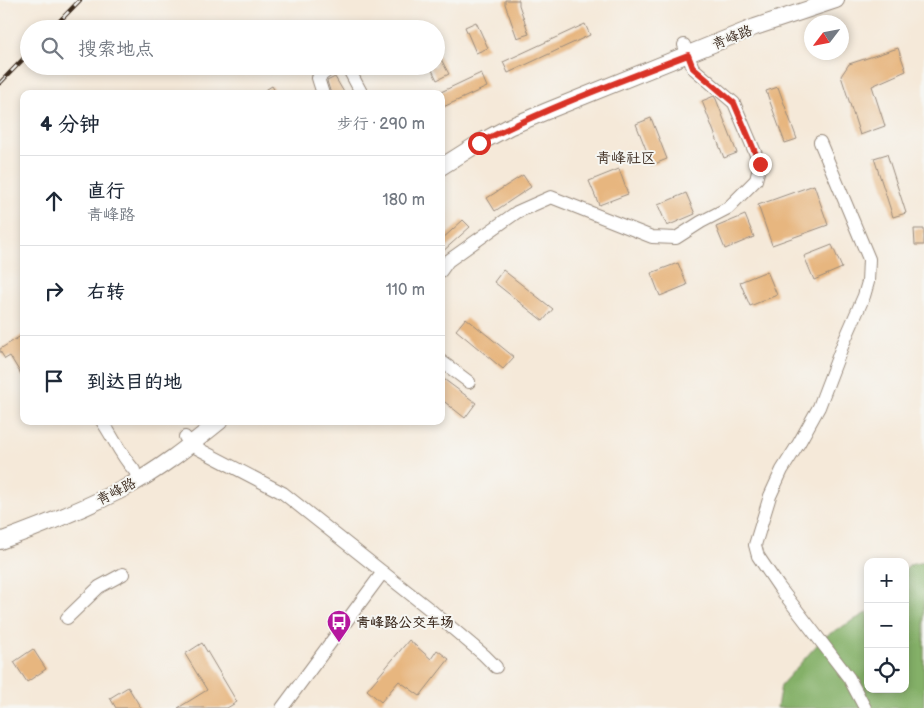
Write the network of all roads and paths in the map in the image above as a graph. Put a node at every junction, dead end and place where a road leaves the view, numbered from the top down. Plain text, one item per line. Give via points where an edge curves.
1 (801, 0) edge
2 (836, 0) edge
3 (686, 50) junction
4 (322, 75) edge
5 (351, 75) edge
6 (322, 90) edge
7 (360, 90) edge
8 (820, 142) dead end
9 (445, 153) edge
10 (445, 164) edge
11 (445, 265) edge
12 (445, 364) edge
13 (469, 382) dead end
14 (105, 425) edge
15 (201, 425) edge
16 (214, 425) edge
17 (188, 441) junction
18 (134, 470) junction
19 (0, 529) edge
20 (0, 541) edge
21 (383, 572) junction
22 (122, 574) dead end
23 (67, 618) dead end
24 (496, 667) dead end
25 (282, 708) edge
26 (865, 708) edge

1 - 3 main road, 青峰路 via 734,24
2 - 3 main road, 青峰路
3 - 9 main road, 青峰路 via 507,117
3 - 10 main road, 青峰路 via 509,127
3 - 11 street via 693,68 734,103 760,164 756,180 728,208 676,238 652,237 551,197 517,212
4 - 6 street via 318,78
5 - 7 street
8 - 26 street via 869,259 868,282 819,407 770,496 755,545 758,556 849,678
12 - 13 street
14 - 18 street
15 - 17 main road, 青峰路
16 - 17 main road, 青峰路
17 - 18 main road, 青峰路
17 - 20 main road, 青峰路 via 162,465 124,488 73,513
17 - 21 street via 283,493
18 - 19 main road, 青峰路 via 91,493
21 - 24 street
21 - 25 street
22 - 23 street via 99,587

